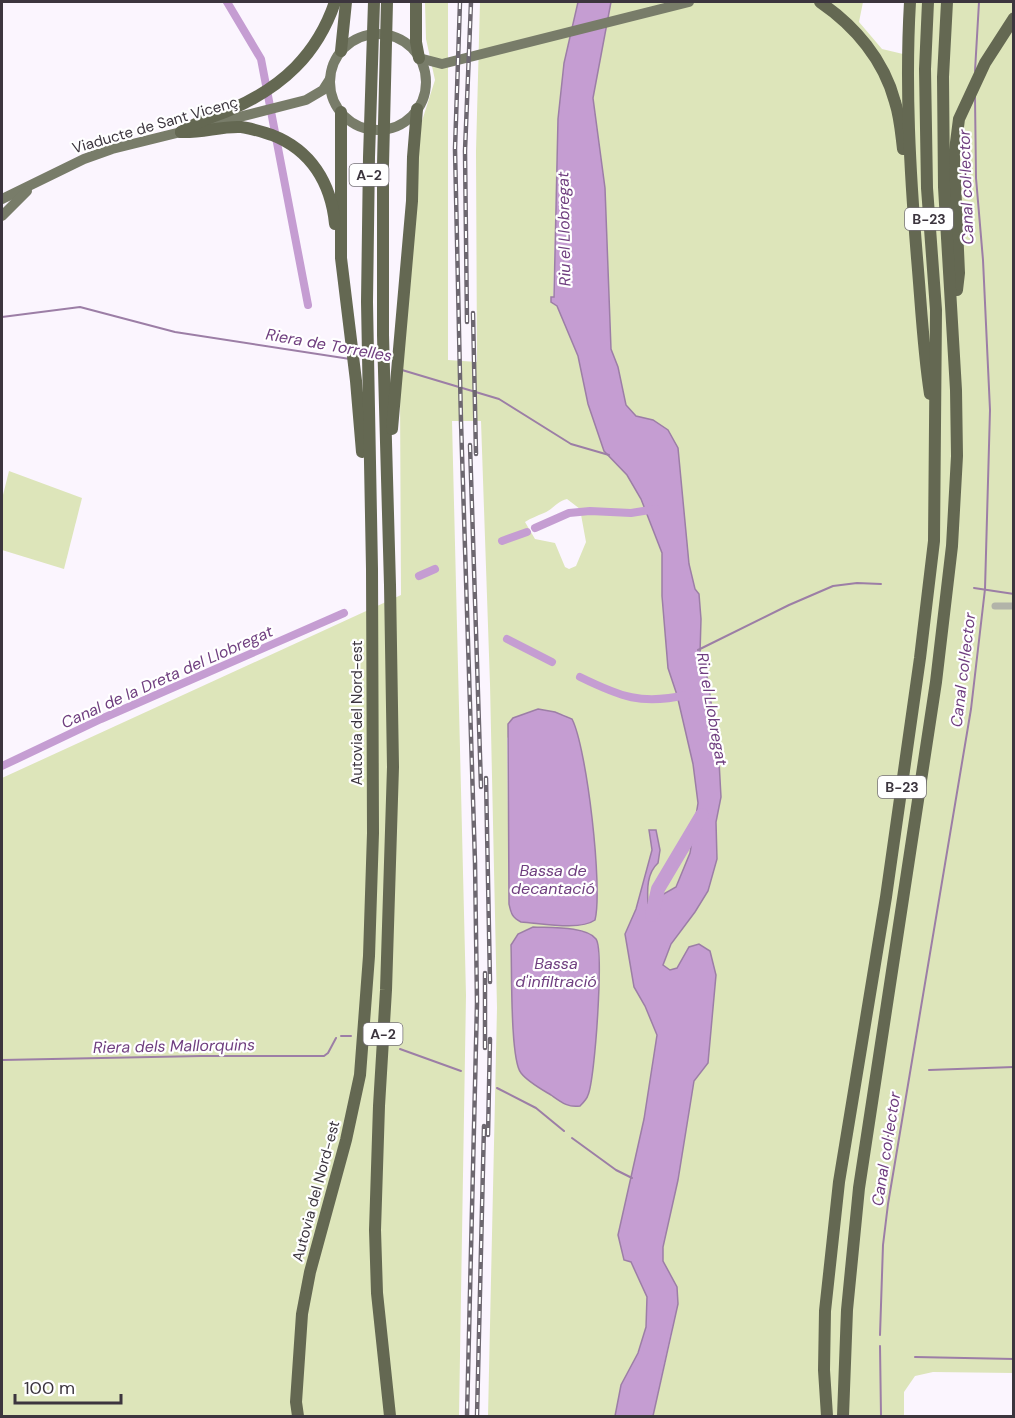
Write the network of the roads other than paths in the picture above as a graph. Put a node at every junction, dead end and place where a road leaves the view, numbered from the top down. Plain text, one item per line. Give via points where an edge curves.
1 (335, 2) edge
2 (346, 2) edge
3 (374, 2) edge
4 (387, 2) edge
5 (416, 2) edge
6 (689, 2) edge
7 (820, 2) edge
8 (910, 2) edge
9 (928, 2) edge
10 (947, 2) edge
11 (1014, 18) edge
12 (341, 51) junction
13 (419, 58) junction
14 (442, 64) junction
15 (330, 79) junction
16 (425, 81) junction
17 (306, 100) junction
18 (249, 107) junction
19 (338, 109) junction
20 (417, 109) junction
21 (181, 132) junction
22 (44, 178) junction
23 (18, 192) junction
24 (2, 198) edge
25 (911, 200) junction
26 (2, 205) edge
27 (2, 216) edge
28 (341, 258) junction
29 (953, 324) junction
30 (363, 382) junction
31 (389, 388) junction
32 (936, 437) junction
33 (995, 606) dead end
34 (1014, 606) edge
35 (824, 1370) junction
36 (298, 1416) edge
37 (390, 1416) edge
38 (820, 1416) edge
39 (827, 1416) edge
40 (845, 1416) edge

1 - 18 highway via 323,30 294,70
2 - 12 highway
3 - 30 highway, Autovia del Nord-est / A-2 via 368,349
4 - 31 highway, A-2 via 383,351
5 - 13 highway
6 - 14 main road
7 - 25 highway via 861,38 887,79 895,101
8 - 25 highway via 907,74
9 - 32 highway, B-23 via 927,189 936,310
10 - 29 highway, B-23 via 944,187
11 - 29 highway via 985,63 959,119 954,158 959,273
12 - 13 main road, Viaducte de Sant Vicenç via 355,39 380,34 404,42
12 - 15 main road, Viaducte de Sant Vicenç
13 - 14 main road
13 - 16 main road, Viaducte de Sant Vicenç
14 - 16 main road
15 - 17 main road, Viaducte de Sant Vicenç via 323,90
15 - 19 main road
16 - 20 main road
17 - 18 main road, Viaducte de Sant Vicenç
17 - 19 main road, Viaducte de Sant Vicenç via 322,101
18 - 21 highway via 194,122
19 - 20 main road via 353,123 384,129 399,124
19 - 28 highway
20 - 31 highway via 398,354
21 - 22 main road, Viaducte de Sant Vicenç via 112,149
21 - 28 highway via 243,127 281,139 308,157 330,196
22 - 23 main road, Viaducte de Sant Vicenç
22 - 27 main road
23 - 24 main road
23 - 26 main road, Viaducte de Sant Vicenç
25 - 32 highway via 925,363
28 - 30 highway via 352,346
29 - 40 highway, B-23 via 957,456 952,546 936,682 859,1188 847,1310
30 - 36 highway, Autovia del Nord-est / A-2 via 372,569 373,833 365,1028 351,1120 302,1314
31 - 37 highway, A-2 via 392,439 386,453 393,767 375,1230 377,1293
32 - 35 highway, B-23 via 934,541 920,658 839,1182 825,1311
33 - 34 street
35 - 38 highway
35 - 39 highway, B-23

